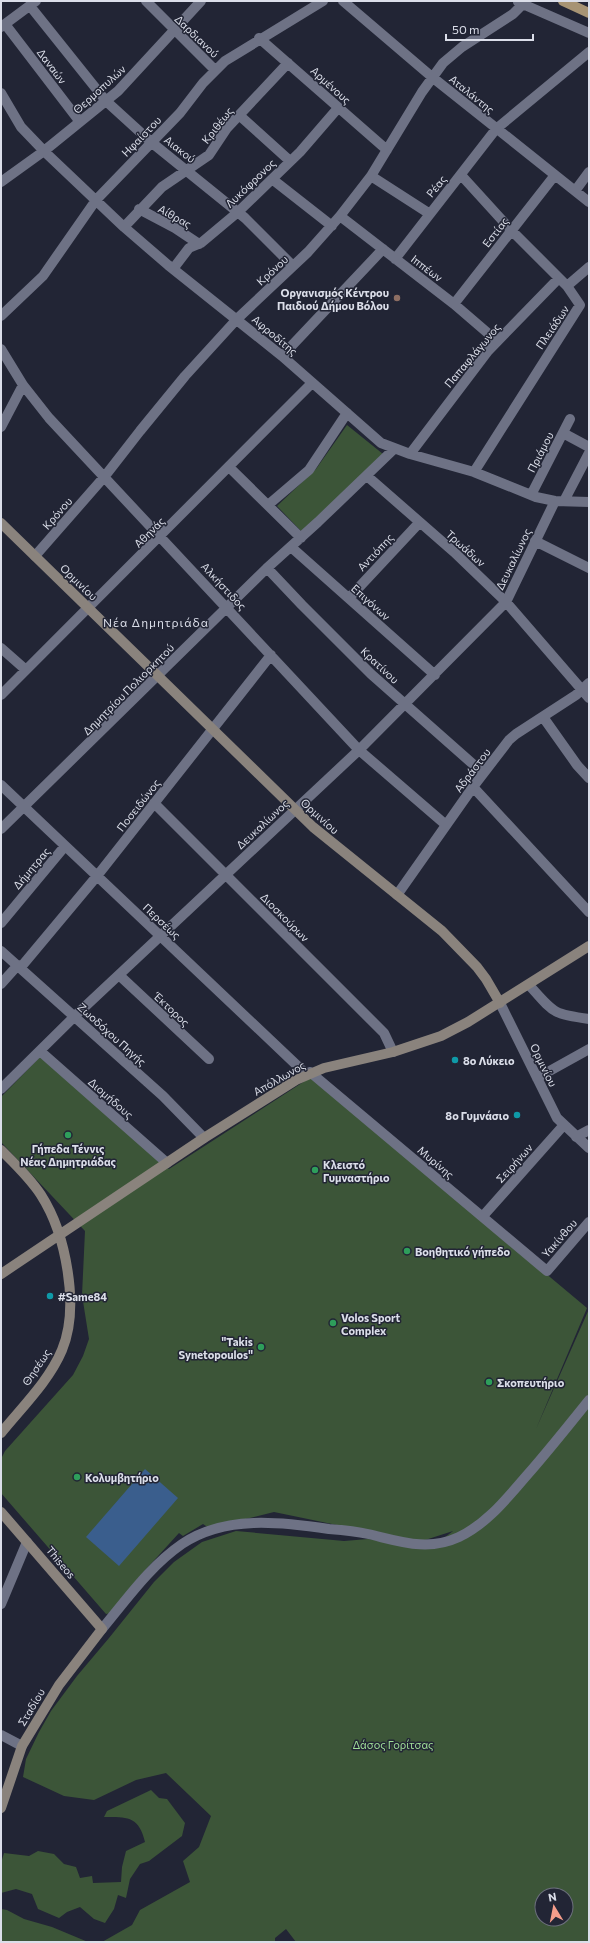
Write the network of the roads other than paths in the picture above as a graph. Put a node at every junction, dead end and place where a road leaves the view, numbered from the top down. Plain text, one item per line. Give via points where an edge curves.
1 (146, 1) edge
2 (201, 1) edge
3 (323, 1) edge
4 (343, 1) edge
5 (562, 1) edge
6 (33, 3) edge
7 (520, 3) edge
8 (589, 13) edge
9 (3, 26) edge
10 (174, 30) junction
11 (589, 33) edge
12 (259, 38) junction
13 (589, 52) edge
14 (288, 63) junction
15 (215, 70) junction
16 (432, 77) junction
17 (1, 93) edge
18 (106, 101) junction
19 (338, 108) junction
20 (239, 115) junction
21 (80, 122) junction
22 (496, 129) junction
23 (151, 142) junction
24 (387, 150) junction
25 (44, 151) junction
26 (290, 161) junction
27 (186, 169) junction
28 (589, 172) edge
29 (461, 175) junction
30 (555, 175) junction
31 (371, 176) junction
32 (272, 179) junction
33 (1, 182) edge
34 (575, 191) junction
35 (96, 200) junction
36 (589, 202) edge
37 (139, 209) junction
38 (238, 212) junction
39 (430, 214) junction
40 (340, 216) junction
41 (332, 226) junction
42 (124, 227) junction
43 (511, 230) junction
44 (199, 244) junction
45 (383, 249) junction
46 (395, 259) junction
47 (293, 266) junction
48 (589, 267) edge
49 (173, 269) junction
50 (560, 278) junction
51 (567, 286) junction
52 (454, 304) junction
53 (1, 316) edge
54 (237, 319) junction
55 (496, 341) junction
56 (1, 349) edge
57 (282, 356) junction
58 (312, 383) junction
59 (23, 385) junction
60 (347, 414) junction
61 (570, 419) dead end
62 (1, 427) edge
63 (563, 433) junction
64 (589, 447) edge
65 (394, 449) junction
66 (589, 453) edge
67 (410, 454) junction
68 (229, 467) junction
69 (474, 472) junction
70 (105, 476) junction
71 (367, 476) junction
72 (531, 495) junction
73 (560, 501) junction
74 (589, 502) edge
75 (268, 505) junction
76 (1, 523) edge
77 (419, 523) junction
78 (161, 536) junction
79 (301, 538) junction
80 (535, 541) junction
81 (291, 546) junction
82 (36, 556) junction
83 (268, 568) junction
84 (589, 568) edge
85 (349, 598) junction
86 (506, 602) junction
87 (227, 607) junction
88 (88, 608) junction
89 (1, 648) edge
90 (271, 655) junction
91 (26, 670) junction
92 (435, 675) junction
93 (158, 676) junction
94 (587, 690) edge
95 (1, 695) edge
96 (405, 704) junction
97 (543, 716) junction
98 (213, 729) junction
99 (359, 750) junction
100 (483, 773) junction
101 (589, 778) edge
102 (1, 785) edge
103 (473, 786) junction
104 (154, 804) junction
105 (24, 807) junction
106 (295, 810) junction
107 (446, 825) junction
108 (1, 829) edge
109 (65, 846) junction
110 (225, 874) junction
111 (97, 876) junction
112 (398, 895) junction
113 (589, 912) edge
114 (1, 923) edge
115 (160, 936) junction
116 (589, 946) edge
117 (1, 951) edge
118 (19, 966) junction
119 (119, 975) junction
120 (1, 984) edge
121 (529, 985) junction
122 (500, 1003) junction
123 (75, 1016) junction
124 (589, 1019) edge
125 (589, 1049) edge
126 (40, 1051) junction
127 (393, 1052) junction
128 (209, 1059) dead end
129 (308, 1073) junction
130 (537, 1078) junction
131 (1, 1089) edge
132 (563, 1126) junction
133 (589, 1130) edge
134 (576, 1137) junction
135 (204, 1138) junction
136 (589, 1148) edge
137 (1, 1150) edge
138 (167, 1163) junction
139 (483, 1216) junction
140 (589, 1222) edge
141 (59, 1233) junction
142 (547, 1271) joint
143 (1, 1274) edge
144 (589, 1400) edge
145 (1, 1433) edge
146 (1, 1512) edge
147 (27, 1542) junction
148 (1, 1604) edge
149 (102, 1629) junction
150 (1, 1735) edge
151 (22, 1746) junction
152 (1, 1808) edge

1 - 10 street, Δαρδιανού
2 - 10 street, Θερμοπυλών
3 - 12 street, Ηφαίστου
4 - 16 street, Αταλάντης
5 - 8 main road
6 - 9 street
6 - 18 street, Αιακού
7 - 11 street
7 - 16 street, Κρόνου via 513,14 452,55
9 - 21 street, Δαναών
10 - 15 street, Δαρδιανού
10 - 18 street, Θερμοπυλών
12 - 14 street, Αρμένους
12 - 15 street, Ηφαίστου via 227,58
13 - 22 street, Ρέας
14 - 19 street, Αρμένους
14 - 20 street, Κριθέως
15 - 23 street, Ηφαίστου via 180,113
16 - 22 street, Αταλάντης
16 - 24 street, Κρόνου
17 - 25 street, Αφροδίτης via 21,127
18 - 21 street, Θερμοπυλών
18 - 23 street, Αιακού
19 - 24 street, Αρμένους
19 - 26 street, Λυκόφρoνος
20 - 26 street
20 - 27 street, Κριθέως via 209,155
21 - 25 street, Θερμοπυλών
22 - 29 street, Ρέας
22 - 30 street, Αταλάντης
23 - 27 street, Αιακού
23 - 35 street, Ηφαίστου
24 - 31 street, Κρόνου
25 - 33 street, Θερμοπυλών
25 - 35 street, Αφροδίτης
26 - 32 street, Λυκόφρoνος
27 - 37 street, Κριθέως
27 - 38 street, Αιακού
28 - 34 street
29 - 39 street, Ρέας
29 - 43 street, Πλειάδων
30 - 34 street, Αταλάντης
30 - 43 street, Εστίας
31 - 39 street
31 - 40 street, Κρόνου
32 - 38 street, Λυκόφρoνος
32 - 41 street
34 - 36 street, Αταλάντης
35 - 42 street, Αφροδίτης
35 - 53 street, Ηφαίστου via 43,276
37 - 42 street, Κριθέως
37 - 44 street, Αίθρας
38 - 44 street, Λυκόφρoνος
38 - 47 street, Αιακού
39 - 46 street, Ρέας
40 - 41 street, Κρόνου
40 - 45 street, Ιππέων
41 - 47 street, Κρόνου
42 - 49 street, Αφροδίτης
43 - 50 street, Πλειάδων
43 - 52 street, Εστίας
44 - 49 street, Λυκόφρoνος via 190,248
45 - 46 street, Ιππέων
45 - 57 street
46 - 52 street, Ιππέων
47 - 54 street, Κρόνου
48 - 51 street
49 - 54 street, Αφροδίτης
50 - 51 street, Πλειάδων
50 - 55 street, Παπαφλάγωνος
51 - 69 street, Πλειάδων via 579,302 580,308
52 - 55 street, Ιππέων
54 - 57 street, Αφροδίτης
54 - 70 street, Κρόνου via 175,388
55 - 67 street, Παπαφλάγωνος
56 - 59 street, Αλκήστιδος
57 - 58 street, Αφροδίτης
58 - 60 street, Αφροδίτης
58 - 68 street, Αθηνάς
59 - 62 street
59 - 70 street, Αλκήστιδος via 49,418
60 - 65 street, Αφροδίτης via 377,440
60 - 75 street via 309,470
61 - 63 street, Πριάμου
63 - 64 street
63 - 72 street, Πριάμου
65 - 67 street, Αφροδίτης
65 - 71 street, Δημητρίου Πολιορκητού
66 - 73 street, Δευκαλίωνος
67 - 69 street, Αφροδίτης
68 - 75 street
68 - 78 street, Αθηνάς
69 - 72 street, Αφροδίτης
70 - 78 street, Αλκήστιδος
70 - 82 street, Κρόνου
71 - 77 street, Τρωάδων
71 - 79 street, Δημητρίου Πολιορκητού
72 - 73 street, Αφροδίτης
73 - 74 street, Αφροδίτης
73 - 80 street, Δευκαλίωνος
75 - 79 street
76 - 82 street, Ορμινίου
77 - 85 street, Αντιόπης
77 - 86 street, Τρωάδων via 454,552
78 - 87 street, Αλκήστιδος
78 - 88 street, Αθηνάς
79 - 81 street, Δημητρίου Πολιορκητού
80 - 84 street
80 - 86 street, Δευκαλίωνος
81 - 83 street, Δημητρίου Πολιορκητού
81 - 85 street, Επιγόνων
82 - 88 street, Ορμινίου
83 - 87 street, Δημητρίου Πολιορκητού
83 - 96 street, Κρατίνου via 338,642
85 - 92 street, Επιγόνων
86 - 92 street, Δευκαλίωνος
86 - 94 street, Τρωάδων
87 - 90 street, Αλκήστιδος
87 - 93 street, Δημητρίου Πολιορκητού
88 - 91 street, Αθηνάς
88 - 93 street, Ορμινίου
89 - 91 street
90 - 98 street, Ποσειδώνος
90 - 99 street, Αλκήστιδος
91 - 95 street, Αθηνάς
92 - 96 street, Δευκαλίωνος
93 - 98 street, Ορμινίου
93 - 105 street, Δημητρίου Πολιορκητού
94 - 97 street, Αδράστου
96 - 99 street, Δευκαλίωνος
96 - 100 street, Κρατίνου
97 - 100 street, Αδράστου via 509,740
97 - 101 street via 576,765
98 - 104 street, Ποσειδώνος
98 - 106 street, Ορμινίου
99 - 106 street, Δευκαλίωνος
99 - 107 street, Αλκήστιδος
100 - 103 street, Αδράστου
102 - 105 street, Περσέως
103 - 107 street, Αδράστου
103 - 113 street
104 - 110 street, Διοσκούρων
104 - 111 street, Ποσειδώνος
105 - 108 street, Δημητρίου Πολιορκητού
105 - 109 street, Περσέως
106 - 110 street, Δευκαλίωνος
106 - 112 street, Ορμινίου
107 - 112 street, Αδράστου
109 - 111 street, Περσέως
109 - 114 street, Δήμητρας
110 - 115 street, Δευκαλίωνος
110 - 127 street, Διοσκούρων via 384,1032
111 - 115 street, Περσέως
111 - 118 street, Ποσειδώνος
112 - 122 street, Ορμινίου via 468,956
115 - 119 street, Δευκαλίωνος
115 - 129 street, Περσέως
116 - 121 street, Απόλλωνος
117 - 118 street, Ζωοδόχου Πηγής
118 - 120 street, Ποσειδώνος
118 - 123 street, Ζωοδόχου Πηγής
119 - 123 street, Δευκαλίωνος
119 - 128 street, Έκτορος
121 - 122 street, Απόλλωνος
121 - 124 street via 555,1012
122 - 127 street, Απόλλωνος via 446,1034
122 - 130 street, Ορμινίου
123 - 126 street, Δευκαλίωνος
123 - 135 street, Ζωοδόχου Πηγής via 163,1096
125 - 130 street
126 - 131 street, Δευκαλίωνος
126 - 138 street, Διομήδους
127 - 129 street, Απόλλωνος
129 - 135 street, Απόλλωνος
129 - 139 street, Μυρίνης
130 - 132 street, Ορμινίου
132 - 134 street, Ορμινίου
132 - 139 street, Σειρήνων
133 - 134 street
134 - 136 street, Ορμινίου
135 - 138 street, Απόλλωνος
137 - 141 street, Θησέως via 37,1189
138 - 141 street, Απόλλωνος
139 - 142 street, Μυρίνης
140 - 142 street, Υακίνθου
141 - 143 street, Απόλλωνος
141 - 145 street, Θησέως via 69,1292 68,1325 64,1344 48,1374
144 - 149 street via 495,1512 459,1536 437,1542 407,1544 364,1533 299,1525 253,1523 218,1528 189,1540 160,1562
146 - 147 street, Thiseos
147 - 148 street
147 - 149 street, Thiseos
149 - 151 street, Σταδίου via 59,1685
150 - 151 street
151 - 152 street, Σταδίου

